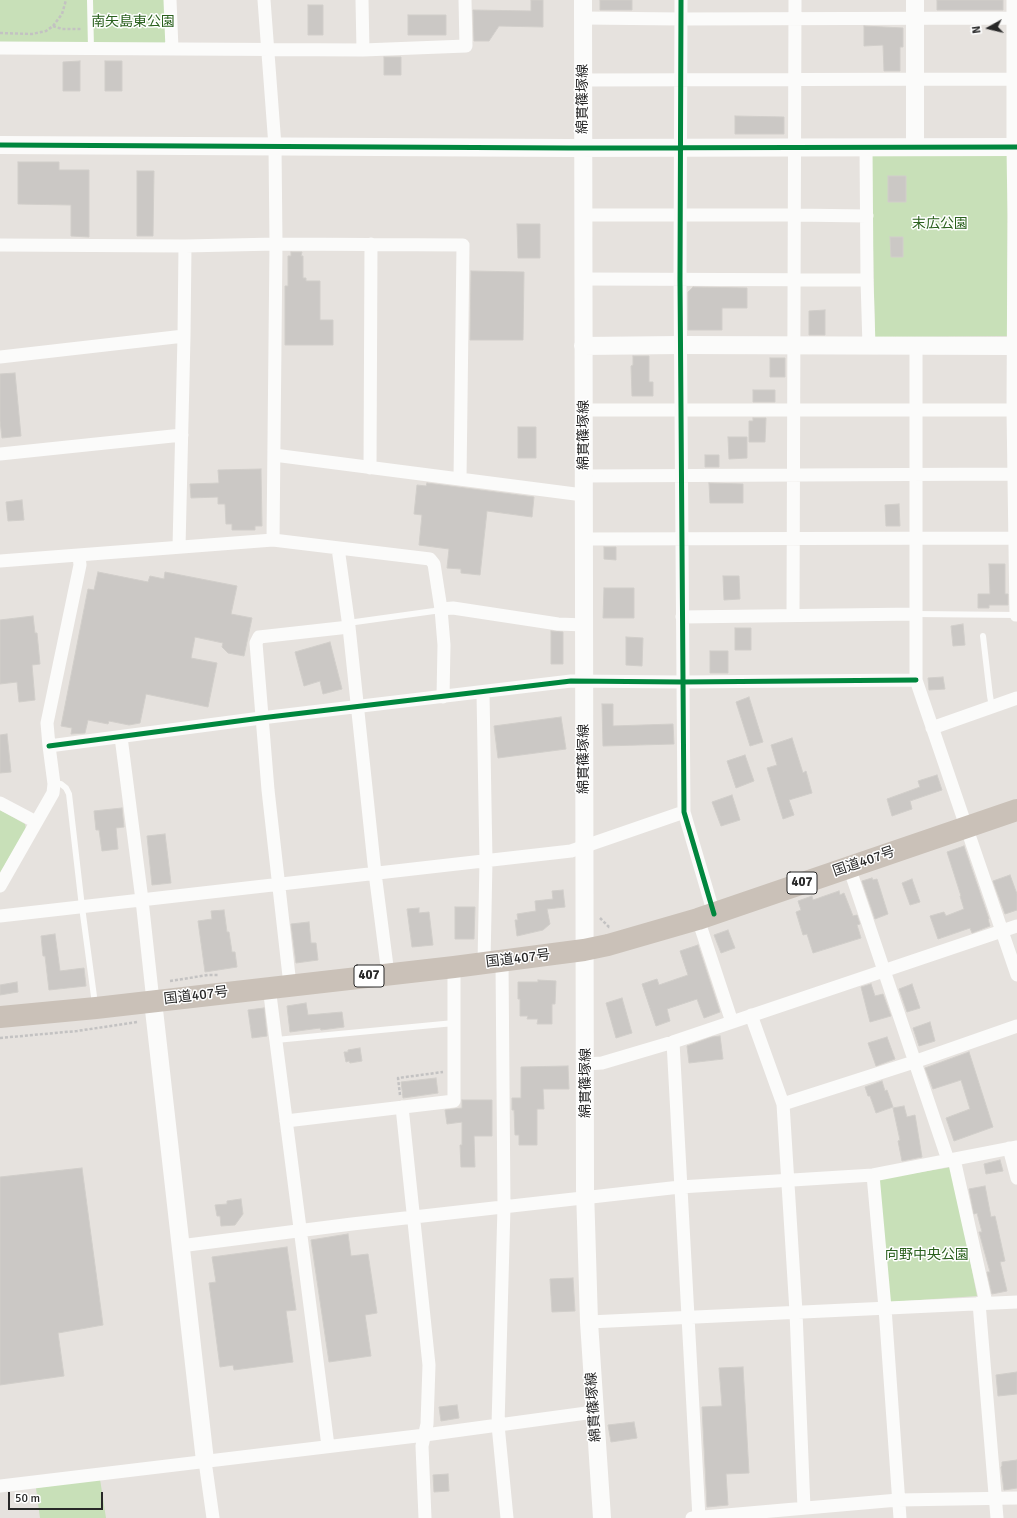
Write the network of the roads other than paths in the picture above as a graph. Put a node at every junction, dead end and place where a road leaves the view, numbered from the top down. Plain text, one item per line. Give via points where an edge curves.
1 (90, 0) edge
2 (170, 0) edge
3 (264, 0) edge
4 (362, 0) edge
5 (465, 0) edge
6 (583, 0) edge
7 (680, 0) edge
8 (795, 0) edge
9 (1013, 0) edge
10 (915, 9) edge
11 (583, 18) junction
12 (795, 18) junction
13 (1015, 18) edge
14 (681, 20) junction
15 (0, 48) edge
16 (91, 49) junction
17 (172, 49) junction
18 (267, 50) junction
19 (363, 50) junction
20 (679, 79) junction
21 (795, 79) junction
22 (915, 79) junction
23 (1015, 79) edge
24 (583, 80) junction
25 (0, 145) edge
26 (275, 146) junction
27 (679, 147) junction
28 (866, 147) junction
29 (915, 147) junction
30 (1015, 147) edge
31 (583, 148) junction
32 (794, 148) junction
33 (583, 215) junction
34 (794, 215) junction
35 (680, 216) junction
36 (867, 216) junction
37 (1016, 216) edge
38 (276, 244) junction
39 (371, 244) junction
40 (0, 245) edge
41 (185, 246) junction
42 (583, 279) junction
43 (680, 279) junction
44 (794, 280) junction
45 (867, 280) junction
46 (1016, 280) edge
47 (184, 336) junction
48 (680, 345) junction
49 (794, 345) junction
50 (583, 346) junction
51 (869, 346) junction
52 (916, 346) junction
53 (1015, 346) edge
54 (0, 357) edge
55 (584, 410) junction
56 (916, 410) junction
57 (1015, 410) edge
58 (681, 411) junction
59 (794, 411) junction
60 (182, 435) junction
61 (0, 454) edge
62 (274, 456) junction
63 (370, 468) junction
64 (1016, 474) edge
65 (916, 475) junction
66 (583, 476) junction
67 (681, 476) junction
68 (793, 476) junction
69 (460, 479) junction
70 (583, 495) junction
71 (793, 538) junction
72 (916, 538) junction
73 (1016, 538) edge
74 (584, 539) junction
75 (681, 539) junction
76 (273, 540) junction
77 (179, 547) junction
78 (338, 548) junction
79 (79, 556) junction
80 (0, 561) edge
81 (441, 609) junction
82 (916, 614) junction
83 (793, 615) junction
84 (1017, 615) edge
85 (682, 617) junction
86 (348, 625) junction
87 (584, 625) junction
88 (983, 636) dead end
89 (916, 680) junction
90 (584, 681) junction
91 (682, 682) junction
92 (484, 693) junction
93 (443, 697) junction
94 (1017, 698) edge
95 (357, 707) junction
96 (992, 707) junction
97 (261, 718) junction
98 (932, 728) junction
99 (121, 737) junction
100 (49, 746) junction
101 (54, 784) junction
102 (0, 803) edge
103 (1017, 810) edge
104 (684, 812) junction
105 (36, 822) junction
106 (966, 827) junction
107 (584, 847) junction
108 (486, 860) junction
109 (849, 867) junction
110 (375, 873) junction
111 (278, 884) junction
112 (0, 886) edge
113 (142, 900) junction
114 (82, 906) junction
115 (0, 916) edge
116 (706, 916) junction
117 (1017, 926) edge
118 (1002, 931) junction
119 (584, 950) junction
120 (493, 962) junction
121 (454, 967) junction
122 (884, 971) junction
123 (388, 974) junction
124 (1017, 976) edge
125 (280, 986) junction
126 (153, 1001) junction
127 (96, 1008) junction
128 (752, 1015) junction
129 (0, 1016) edge
130 (732, 1022) junction
131 (454, 1023) junction
132 (1017, 1026) edge
133 (276, 1040) junction
134 (673, 1042) junction
135 (914, 1062) junction
136 (586, 1064) junction
137 (783, 1104) junction
138 (402, 1107) junction
139 (286, 1121) junction
140 (1013, 1148) edge
141 (951, 1160) junction
142 (873, 1175) junction
143 (1017, 1178) edge
144 (788, 1181) junction
145 (680, 1187) junction
146 (585, 1197) junction
147 (504, 1207) junction
148 (414, 1218) junction
149 (300, 1231) junction
150 (180, 1246) junction
151 (1017, 1302) edge
152 (983, 1303) junction
153 (884, 1308) junction
154 (796, 1312) junction
155 (688, 1318) junction
156 (589, 1322) junction
157 (594, 1412) junction
158 (498, 1425) junction
159 (425, 1435) junction
160 (328, 1446) junction
161 (205, 1461) junction
162 (0, 1486) edge
163 (1017, 1498) edge
164 (995, 1499) junction
165 (898, 1500) junction
166 (804, 1508) junction
167 (829, 1512) edge
168 (213, 1518) edge
169 (425, 1518) edge
170 (507, 1518) edge
171 (602, 1518) edge
172 (692, 1518) edge
173 (699, 1518) edge
174 (900, 1518) edge
175 (997, 1518) edge

1 - 16 lane
2 - 17 street
3 - 18 street
4 - 19 street
5 - 19 street via 466,46
6 - 11 street, 綿貫篠塚線
7 - 14 street
8 - 12 street
9 - 13 street
10 - 12 street
10 - 13 street
10 - 22 street
11 - 14 street
11 - 24 street, 綿貫篠塚線
12 - 14 street
12 - 21 street
13 - 23 street
14 - 20 street
15 - 16 street
16 - 17 street
17 - 18 street
18 - 19 street
18 - 26 street
20 - 21 street
20 - 24 street
20 - 27 street
21 - 22 street
21 - 32 street
22 - 23 street
22 - 29 street
23 - 30 street
24 - 31 street, 綿貫篠塚線
25 - 26 street
26 - 31 street
26 - 38 street
27 - 31 street
27 - 32 street
27 - 35 street
28 - 29 street
28 - 32 street
28 - 36 street
29 - 30 street
30 - 37 street
31 - 33 street, 綿貫篠塚線
32 - 34 street
33 - 35 street
33 - 42 street, 綿貫篠塚線
34 - 35 street
34 - 36 street
34 - 44 street
35 - 43 street
36 - 45 street
37 - 46 street
38 - 39 street
38 - 41 street
38 - 62 street
39 - 63 street
39 - 69 street via 463,245
40 - 41 street
41 - 47 street
42 - 43 street
42 - 50 street, 綿貫篠塚線
43 - 44 street
43 - 48 street
44 - 45 street
44 - 49 street
45 - 51 street
46 - 53 street
47 - 54 street
47 - 60 street
48 - 49 street
48 - 50 street
48 - 58 street
49 - 51 street
49 - 59 street
50 - 55 street, 綿貫篠塚線
51 - 52 street
52 - 53 street
52 - 56 street
53 - 57 street
55 - 58 street
55 - 66 street, 綿貫篠塚線
56 - 57 street
56 - 59 street
56 - 65 street
57 - 64 street
58 - 59 street
58 - 67 street
59 - 68 street
60 - 61 street
60 - 77 street
62 - 63 street
62 - 76 street
63 - 69 street
64 - 65 street
64 - 73 street
65 - 68 street
65 - 72 street
66 - 67 street
66 - 70 street, 綿貫篠塚線
67 - 68 street
67 - 75 street
68 - 71 street
69 - 70 street
70 - 74 street, 綿貫篠塚線
71 - 72 street
71 - 75 street
71 - 83 street
72 - 73 street
72 - 82 street
73 - 84 street
74 - 75 street
74 - 87 street, 綿貫篠塚線
75 - 85 street
76 - 77 street
76 - 78 street
77 - 79 street
78 - 81 street via 430,559 434,564
78 - 86 street
79 - 80 street
79 - 100 street via 80,565 47,723
81 - 86 lane
81 - 87 street via 453,608 558,624
81 - 93 street via 444,644
82 - 83 street
82 - 84 lane
82 - 89 street
83 - 85 street
85 - 91 street
86 - 95 street
86 - 97 street via 260,637 256,642
87 - 90 street, 綿貫篠塚線
88 - 96 lane
89 - 91 street
89 - 98 street
90 - 91 street
90 - 92 street
90 - 107 street, 綿貫篠塚線
91 - 104 street
92 - 93 street
92 - 108 street
93 - 95 street
94 - 96 street
95 - 97 street
95 - 110 street
96 - 98 street
97 - 99 street
97 - 111 street
98 - 106 street
99 - 100 street
99 - 113 street
100 - 101 street
101 - 105 street via 53,793
101 - 114 lane via 61,784 69,794
102 - 105 street
103 - 106 highway, 国道407号 / 407
104 - 107 street
104 - 116 street
105 - 112 street
106 - 109 highway, 国道407号 / 407
106 - 118 street
107 - 108 street via 571,851
107 - 119 street, 綿貫篠塚線
108 - 110 street
108 - 120 street
109 - 116 highway, 国道407号 / 407
109 - 122 street
110 - 111 street
110 - 123 street
111 - 113 street
111 - 125 street
113 - 114 street
113 - 126 street
114 - 115 street
114 - 127 lane
116 - 119 highway, 国道407号 / 407
116 - 130 street
117 - 118 street
118 - 122 street
118 - 124 street
119 - 120 highway, 国道407号 / 407
119 - 136 street, 綿貫篠塚線
120 - 121 highway, 国道407号 / 407
120 - 147 street
121 - 123 highway, 国道407号 / 407
121 - 131 street
122 - 128 street
122 - 135 street
123 - 125 highway, 国道407号 / 407
125 - 126 highway, 国道407号 / 407
125 - 133 street
126 - 127 highway, 国道407号 / 407
126 - 150 street
127 - 129 highway, 国道407号 / 407
128 - 130 street
128 - 137 street
130 - 134 street
131 - 133 lane
131 - 138 street via 454,1101
132 - 135 street
133 - 139 street
134 - 136 street via 602,1063
134 - 145 street
135 - 137 street
135 - 141 street
136 - 146 street, 綿貫篠塚線
137 - 144 street
138 - 139 street
138 - 148 street
139 - 149 street
140 - 141 street
140 - 143 street
141 - 142 street
141 - 152 street
142 - 144 street
142 - 153 street
144 - 145 street
144 - 154 street
145 - 146 street
145 - 155 street
146 - 147 street
146 - 156 street, 綿貫篠塚線
147 - 148 street
147 - 158 street
148 - 149 street
148 - 159 street via 429,1366
149 - 150 street
149 - 160 street
150 - 161 street
151 - 152 street
152 - 153 street
152 - 164 street
153 - 154 street
153 - 165 street
154 - 155 street
154 - 166 street
155 - 156 street
155 - 173 street
156 - 157 street, 綿貫篠塚線
157 - 158 street
157 - 171 street, 綿貫篠塚線
158 - 159 street
158 - 170 street
159 - 160 street
159 - 169 street via 422,1446
160 - 161 street
161 - 162 street
161 - 168 street
163 - 164 street
164 - 165 street
164 - 175 street
165 - 167 street
165 - 174 street
166 - 167 street
166 - 173 street
172 - 173 street

